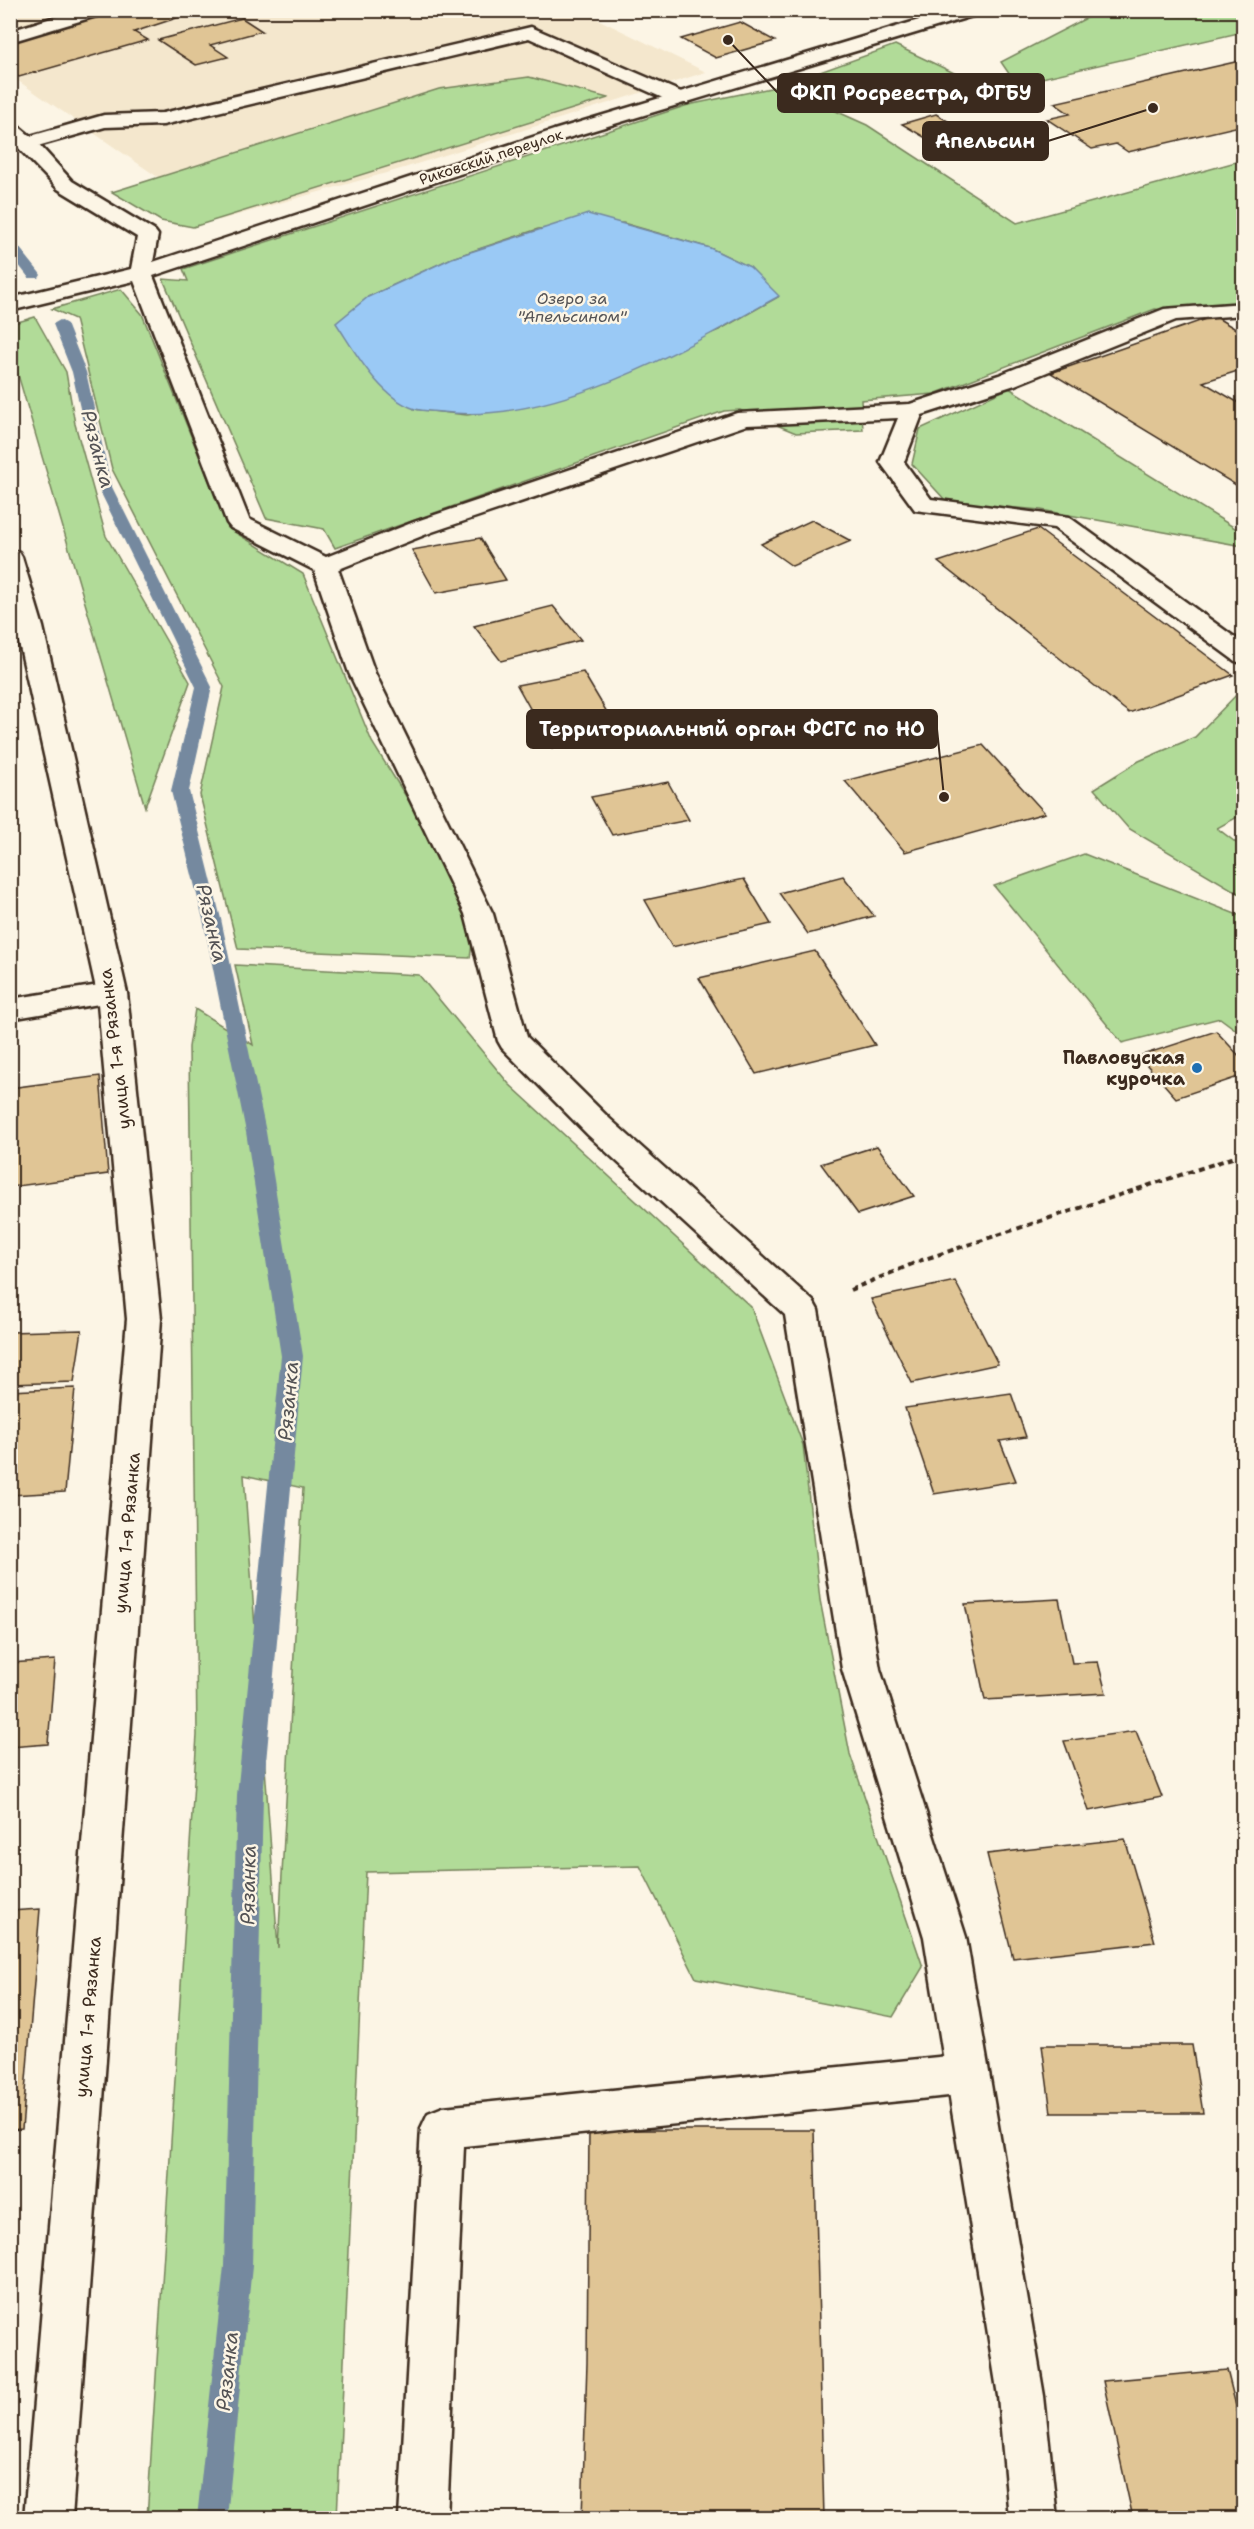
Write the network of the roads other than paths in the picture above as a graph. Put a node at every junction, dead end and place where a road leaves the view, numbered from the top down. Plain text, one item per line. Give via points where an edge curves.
1 (98, 10) edge
2 (973, 10) edge
3 (10, 37) edge
4 (681, 99) junction
5 (19, 136) edge
6 (141, 273) junction
7 (10, 305) edge
8 (1244, 309) edge
9 (912, 411) junction
10 (10, 557) edge
11 (325, 566) junction
12 (1244, 656) edge
13 (112, 993) junction
14 (10, 1009) edge
15 (968, 2074) junction
16 (48, 2518) edge
17 (423, 2518) edge
18 (1033, 2518) edge

1 - 3 street
2 - 4 street, Риковский переулок
4 - 5 street via 531,32 163,120 104,121
4 - 6 street, Риковский переулок via 561,134
5 - 6 street via 65,185 148,235
6 - 7 street, Риковский переулок
6 - 11 street via 239,523
8 - 9 street via 1172,314 1007,380
9 - 11 street via 745,418 423,527
9 - 12 street via 892,462 923,506 1061,522
10 - 13 street, улица 1-я Рязанка via 30,627
11 - 15 street via 362,672 479,914 513,1041 599,1127 801,1310 861,1669 945,1937
13 - 14 street
13 - 16 street, улица 1-я Рязанка via 144,1319
15 - 17 street via 443,2128
15 - 18 street via 1021,2396

